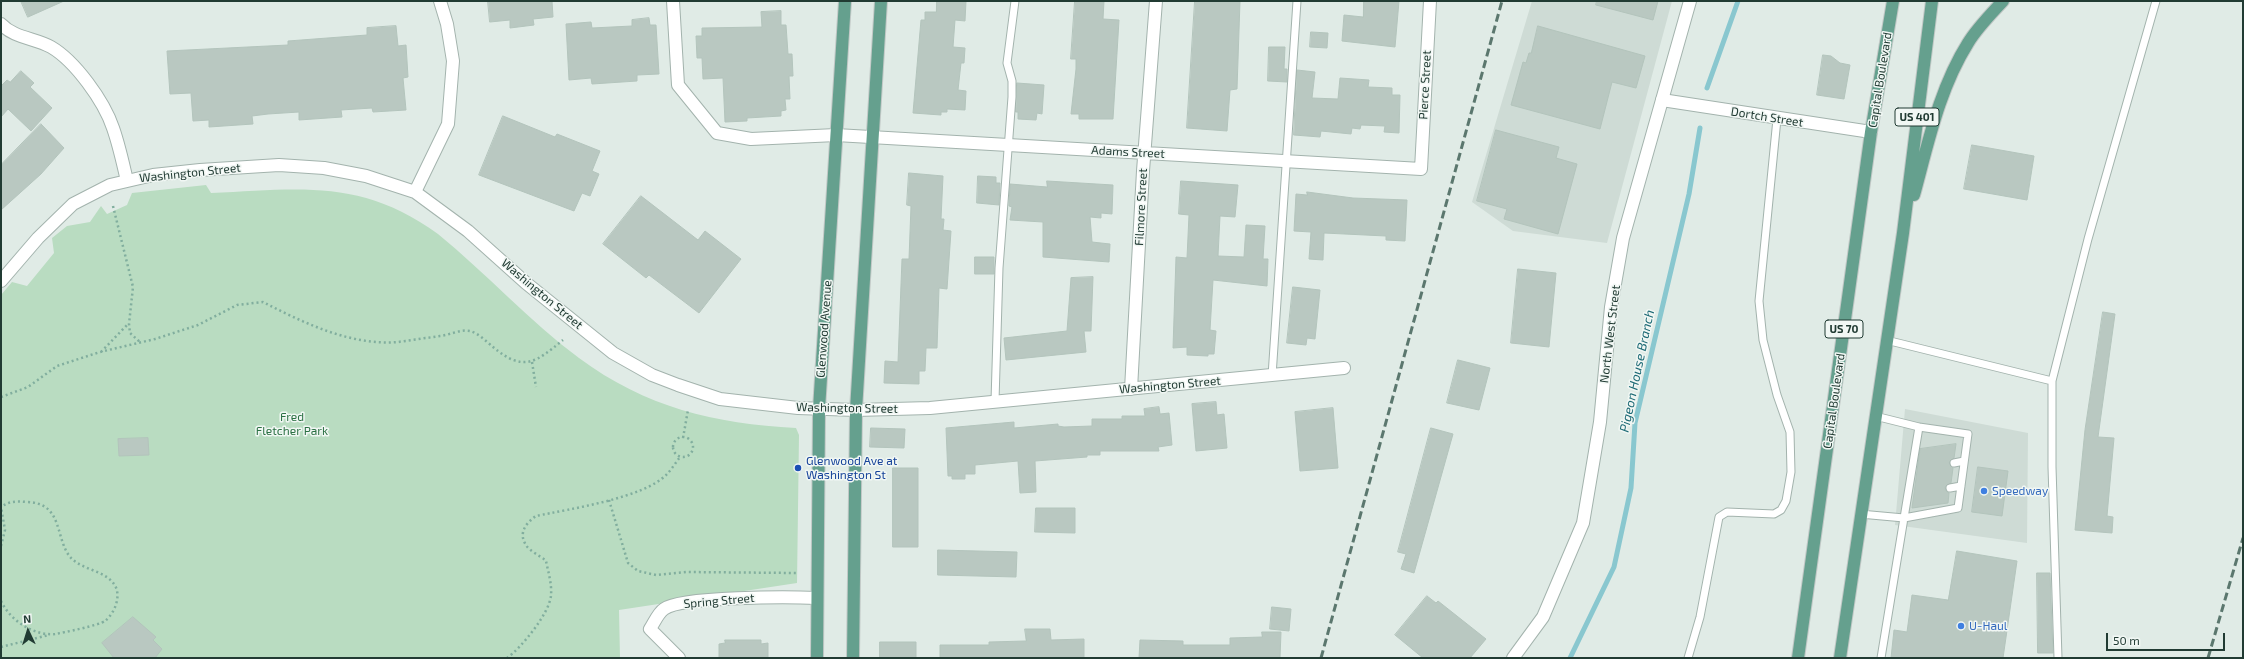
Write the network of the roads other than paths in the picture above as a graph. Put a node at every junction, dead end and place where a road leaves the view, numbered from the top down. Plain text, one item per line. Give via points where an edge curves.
1 (440, 1) edge
2 (673, 1) edge
3 (844, 1) edge
4 (881, 1) edge
5 (1015, 1) edge
6 (1156, 1) edge
7 (1297, 1) edge
8 (1430, 1) edge
9 (1690, 1) edge
10 (1893, 1) edge
11 (1932, 1) edge
12 (2003, 1) edge
13 (2156, 1) edge
14 (1, 24) edge
15 (1662, 100) junction
16 (1777, 119) junction
17 (1871, 132) junction
18 (836, 135) junction
19 (872, 138) junction
20 (1007, 146) junction
21 (1144, 152) junction
22 (1285, 161) junction
23 (1421, 170) joint
24 (127, 181) junction
25 (415, 192) junction
26 (1903, 233) junction
27 (1, 281) edge
28 (1886, 340) junction
29 (1344, 368) dead end
30 (1272, 376) junction
31 (2052, 381) junction
32 (1131, 388) junction
33 (995, 401) junction
34 (819, 409) junction
35 (856, 410) junction
36 (1875, 416) junction
37 (1919, 427) junction
38 (1964, 461) junction
39 (1954, 463) dead end
40 (1961, 486) junction
41 (1950, 488) dead end
42 (1860, 514) junction
43 (1904, 518) junction
44 (817, 598) junction
45 (679, 658) edge
46 (817, 658) edge
47 (852, 658) edge
48 (1514, 658) edge
49 (1688, 658) edge
50 (1798, 658) edge
51 (1840, 658) edge
52 (1881, 658) edge
53 (2058, 658) edge

1 - 25 street via 453,61 448,124
2 - 18 street, Adams Street via 678,85 717,133 751,138
3 - 18 main road, Glenwood Avenue
4 - 19 main road
5 - 20 lane via 1007,63 1012,81
6 - 21 street, Filmore Street
7 - 22 lane
8 - 23 street, Pierce Street
9 - 15 street, North West Street
10 - 17 main road, Capital Boulevard / US 70
11 - 26 main road, US 401
12 - 26 main road via 1968,43 1943,95
13 - 31 lane via 2088,239
14 - 24 street via 22,36 50,46 62,55 91,87 113,126
15 - 16 street, Dortch Street
15 - 48 street, North West Street via 1623,238 1611,307 1600,422 1582,523 1543,617
16 - 17 street, Dortch Street
16 - 49 lane via 1759,301 1763,340 1777,395 1790,432 1791,472 1782,510 1774,514 1727,512 1719,517 1700,617
17 - 50 main road, Capital Boulevard / US 70
18 - 19 street, Adams Street
18 - 34 main road, Glenwood Avenue
19 - 20 street, Adams Street
19 - 35 main road
20 - 21 street, Adams Street
20 - 33 lane via 999,268
21 - 22 street, Adams Street
21 - 32 street, Filmore Street
22 - 23 street, Adams Street
22 - 30 lane via 1286,182
24 - 25 street, Washington Street via 153,175 200,170 279,165 324,168 366,176
24 - 27 street, Washington Street via 110,185 73,204 38,238
25 - 34 street, Washington Street via 468,231 526,283 613,353 652,375 720,399
26 - 28 main road
28 - 31 lane
28 - 36 main road
29 - 30 street, Washington Street
30 - 32 street, Washington Street
31 - 53 lane
32 - 33 street, Washington Street
33 - 35 street, Washington Street via 930,408
34 - 35 street, Washington Street
34 - 44 main road, Glenwood Avenue
35 - 47 main road
36 - 37 lane
36 - 42 main road
37 - 38 lane via 1968,434
37 - 43 lane via 1911,493
38 - 39 lane
38 - 40 lane
40 - 41 lane
40 - 43 lane via 1958,508
42 - 43 lane
42 - 51 main road
43 - 52 lane
44 - 45 street, Spring Street via 731,598 685,603 664,609 650,629
44 - 46 main road, Glenwood Avenue

